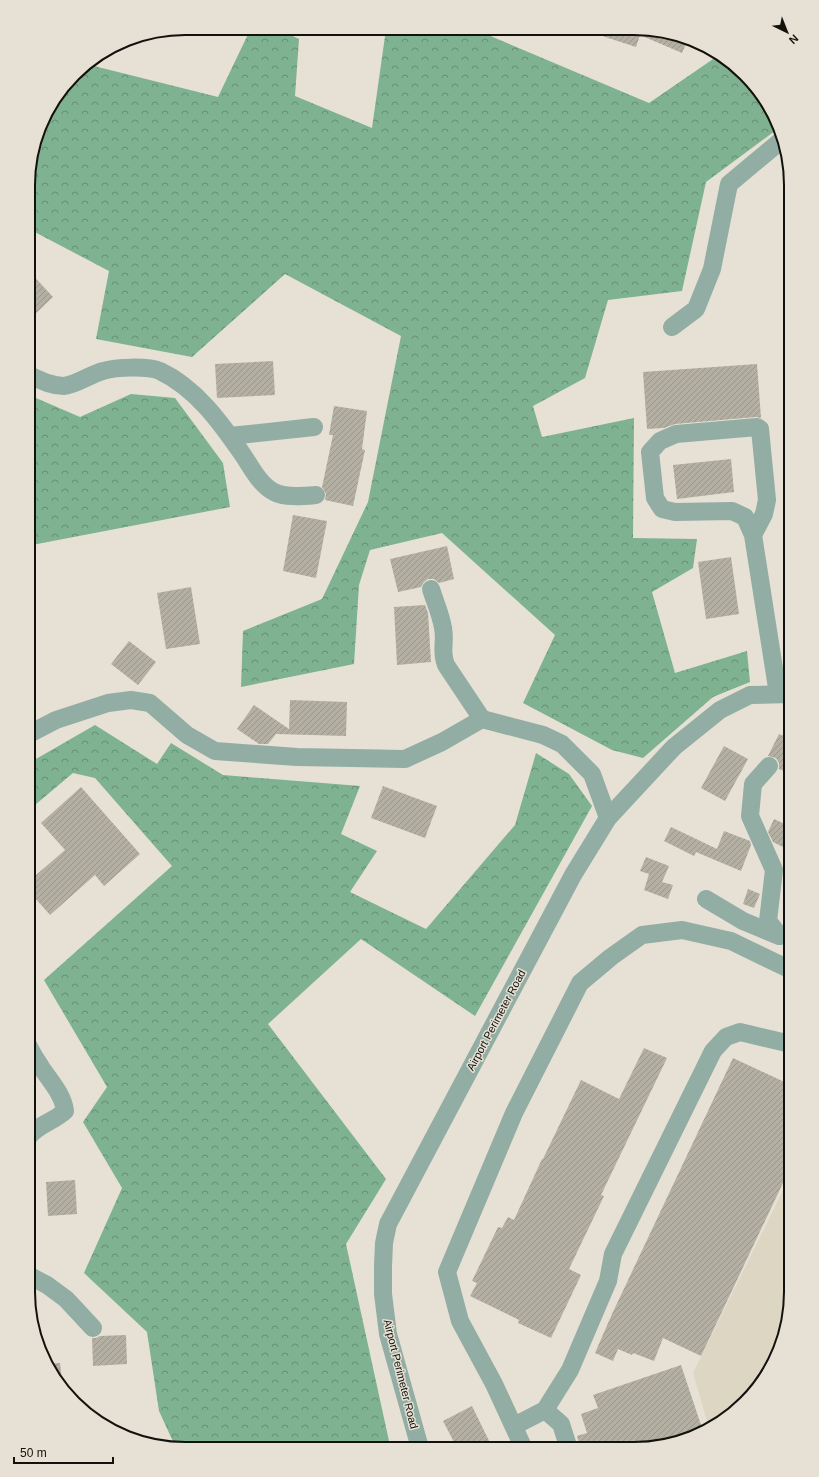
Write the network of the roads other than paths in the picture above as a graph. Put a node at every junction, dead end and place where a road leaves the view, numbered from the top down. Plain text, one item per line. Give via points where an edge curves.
1 (778, 143) edge
2 (672, 327) dead end
3 (35, 378) edge
4 (314, 427) dead end
5 (230, 436) junction
6 (316, 495) dead end
7 (753, 535) junction
8 (431, 589) dead end
9 (784, 694) edge
10 (482, 719) junction
11 (35, 731) edge
12 (768, 766) dead end
13 (608, 818) junction
14 (706, 900) dead end
15 (784, 937) edge
16 (784, 938) edge
17 (784, 967) edge
18 (784, 1042) edge
19 (35, 1058) edge
20 (35, 1131) edge
21 (35, 1279) edge
22 (93, 1328) dead end
23 (545, 1410) junction
24 (514, 1426) junction
25 (418, 1442) edge
26 (521, 1442) edge
27 (567, 1442) edge

1 - 2 street via 729,184 712,269 696,309
3 - 5 street via 52,385 65,386 104,370 133,367 159,370 186,386
4 - 5 street
5 - 6 street via 263,483 274,492 295,496
7 - 7 street via 764,514 767,500 760,429 757,427 676,434 660,440 650,452 655,498 662,509 675,512 732,511 745,517
7 - 9 street
8 - 10 street via 443,626 442,655
9 - 13 street, Airport Perimeter Road via 750,695 720,710 674,747
10 - 11 street via 405,759 297,757 215,751 187,735 150,703 131,700 108,702 56,720
10 - 13 street via 544,735 562,744 592,774
12 - 15 street via 753,784 750,816 774,870 768,921
13 - 25 street, Airport Perimeter Road via 573,875 388,1224 383,1266 383,1294 388,1334
14 - 16 street via 743,921
17 - 24 street via 731,941 682,930 642,935 580,983 514,1113 447,1272 460,1321
18 - 23 street via 740,1032 726,1037 713,1051 613,1254 608,1281 570,1370
19 - 20 street via 62,1098 65,1111
21 - 22 street via 66,1300
23 - 24 street
23 - 27 street via 561,1424
24 - 26 street

